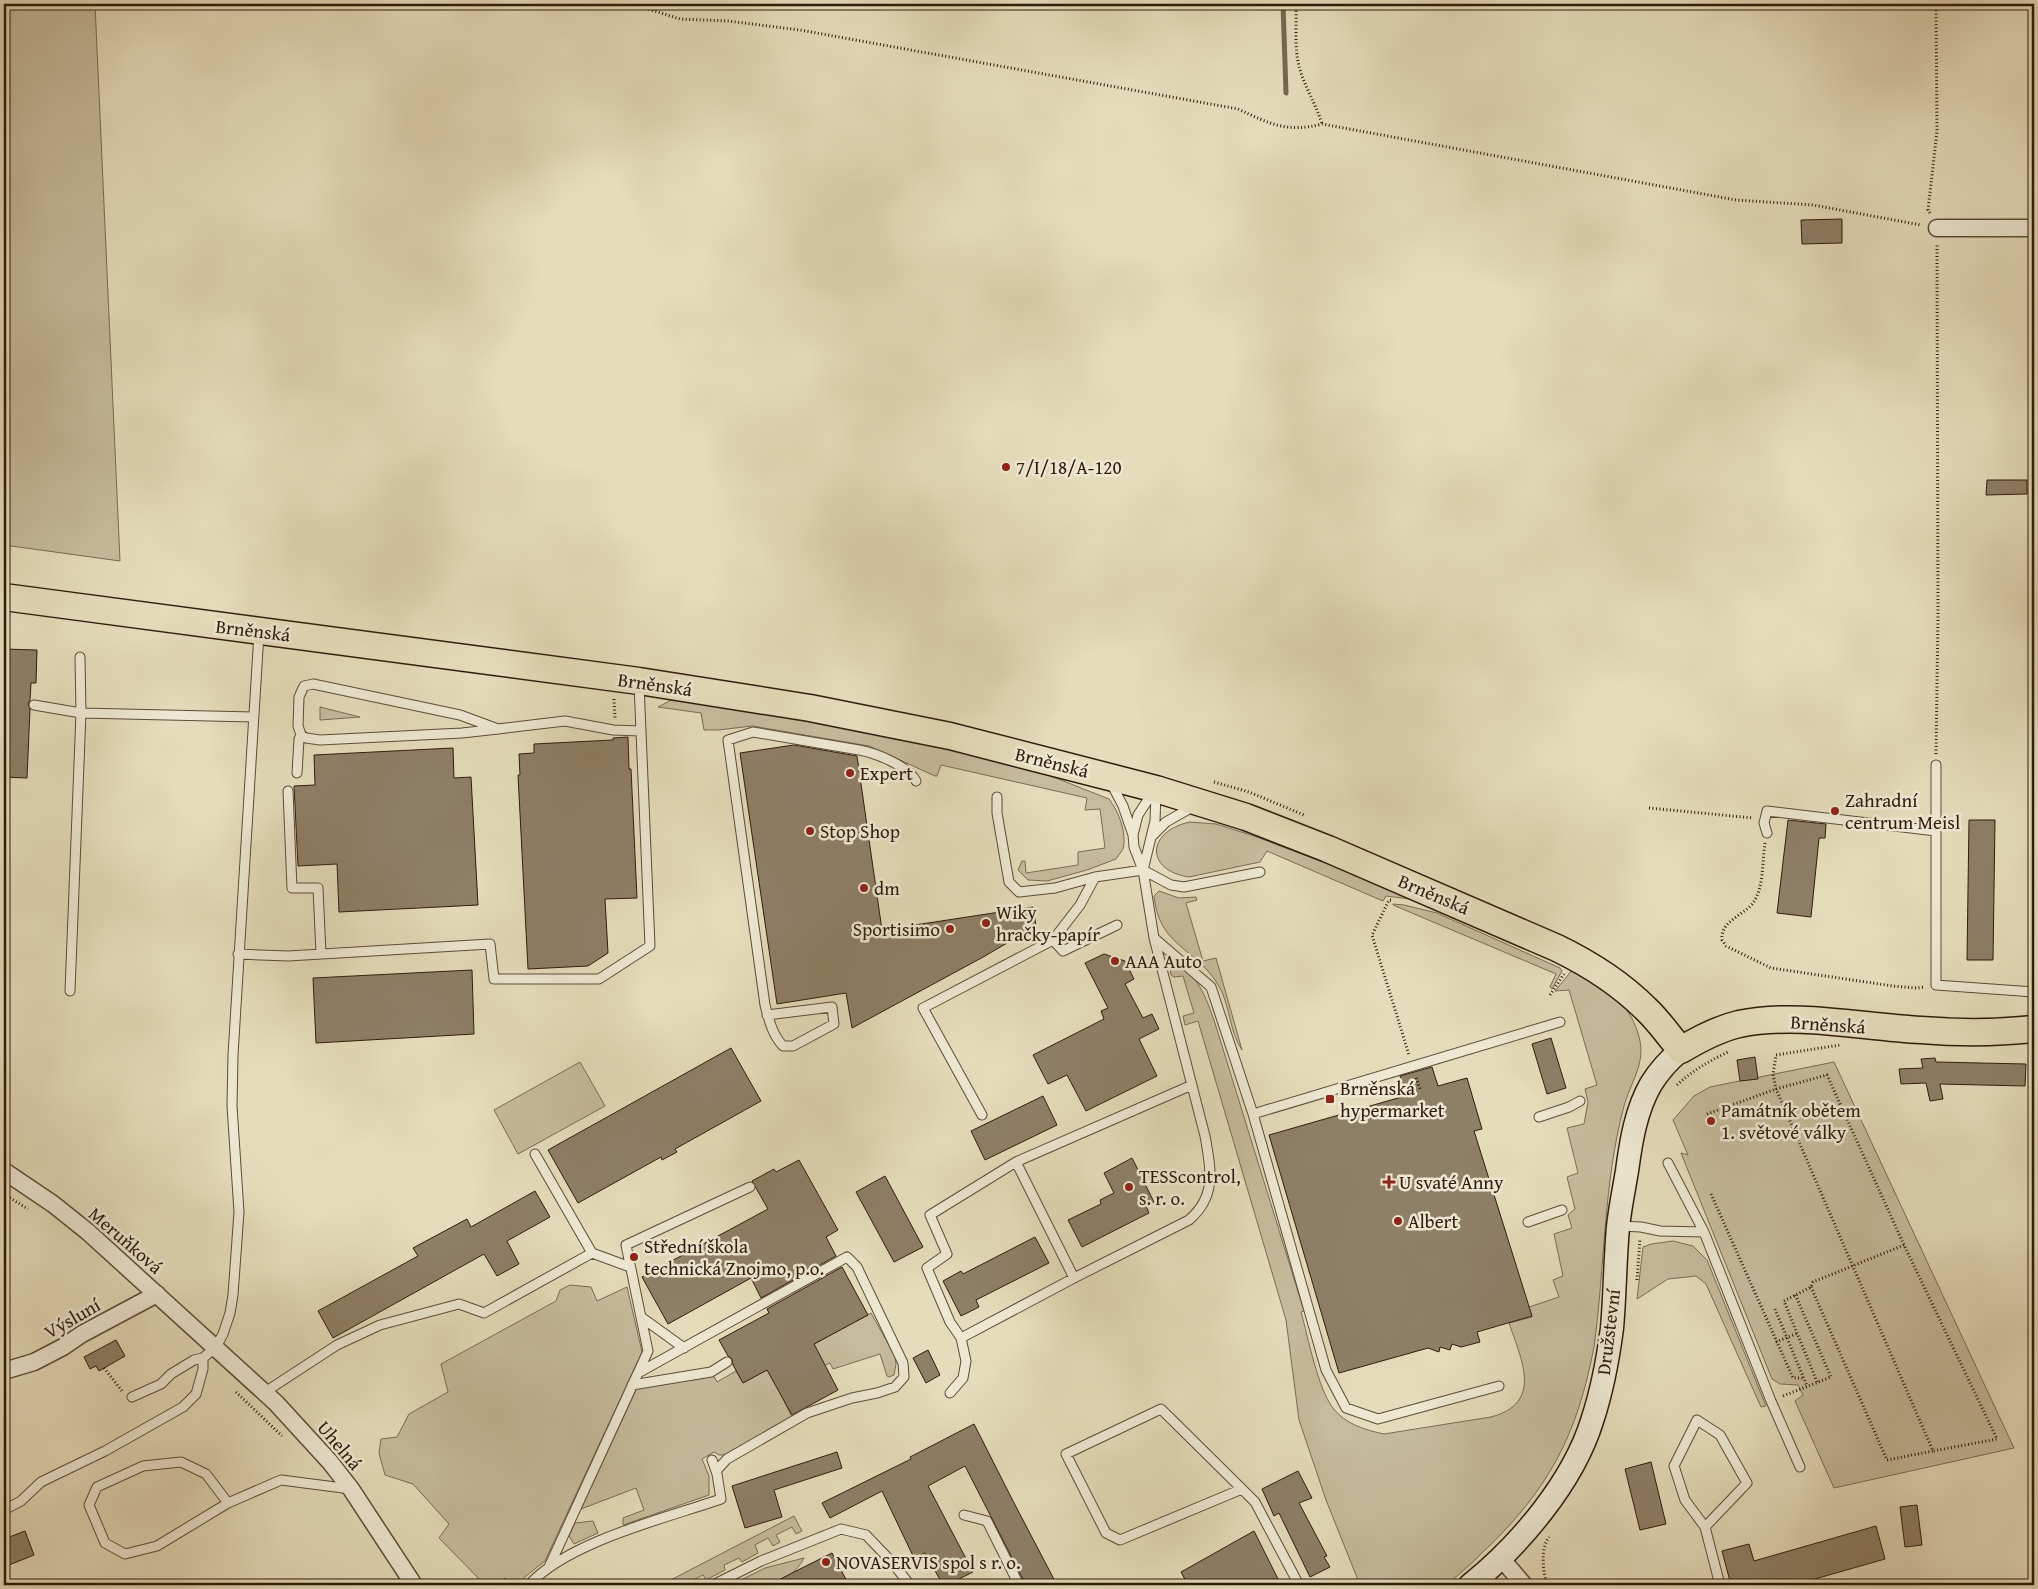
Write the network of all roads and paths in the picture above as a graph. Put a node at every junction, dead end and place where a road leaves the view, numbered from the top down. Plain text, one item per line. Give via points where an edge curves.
1 (632, 4) edge
2 (1296, 4) edge
3 (1936, 4) edge
4 (1322, 124) junction
5 (1937, 228) junction
6 (2034, 228) edge
7 (4, 598) edge
8 (260, 631) junction
9 (80, 658) dead end
10 (639, 681) junction
11 (614, 698) dead end
12 (34, 705) dead end
13 (81, 713) junction
14 (253, 717) junction
15 (615, 725) dead end
16 (498, 729) junction
17 (640, 731) junction
18 (301, 735) junction
19 (1936, 765) joint
20 (297, 773) dead end
21 (1108, 776) junction
22 (916, 781) dead end
23 (1156, 789) junction
24 (288, 791) dead end
25 (997, 797) dead end
26 (1201, 802) junction
27 (1649, 808) dead end
28 (1765, 819) junction
29 (1936, 831) junction
30 (1767, 833) joint
31 (1133, 835) junction
32 (1152, 836) junction
33 (1143, 870) junction
34 (1260, 872) dead end
35 (1095, 877) junction
36 (1399, 902) dead end
37 (1117, 925) dead end
38 (1154, 938) junction
39 (1053, 940) junction
40 (238, 954) junction
41 (321, 954) junction
42 (1936, 985) junction
43 (70, 990) dead end
44 (2034, 992) edge
45 (768, 1015) junction
46 (1560, 1022) dead end
47 (2034, 1029) edge
48 (1830, 1042) dead end
49 (1681, 1050) junction
50 (1735, 1050) dead end
51 (1413, 1066) junction
52 (1192, 1085) junction
53 (1675, 1086) dead end
54 (1776, 1088) junction
55 (1420, 1089) dead end
56 (1580, 1101) dead end
57 (1253, 1114) junction
58 (1706, 1114) dead end
59 (982, 1115) dead end
60 (1539, 1117) dead end
61 (535, 1154) dead end
62 (1016, 1162) junction
63 (1668, 1163) dead end
64 (4, 1172) edge
65 (750, 1187) dead end
66 (1711, 1194) dead end
67 (1562, 1210) dead end
68 (1528, 1222) dead end
69 (1618, 1226) junction
70 (1641, 1227) junction
71 (1704, 1232) junction
72 (1904, 1244) junction
73 (592, 1253) junction
74 (1853, 1266) junction
75 (630, 1267) junction
76 (1074, 1278) junction
77 (1636, 1282) dead end
78 (1811, 1287) junction
79 (157, 1294) junction
80 (1795, 1294) junction
81 (1775, 1309) dead end
82 (641, 1317) junction
83 (1798, 1333) junction
84 (1787, 1337) junction
85 (961, 1338) junction
86 (1776, 1342) junction
87 (216, 1347) junction
88 (684, 1348) junction
89 (203, 1358) junction
90 (727, 1362) dead end
91 (104, 1368) dead end
92 (4, 1371) edge
93 (638, 1373) junction
94 (1803, 1378) junction
95 (1817, 1382) junction
96 (632, 1385) junction
97 (1499, 1386) dead end
98 (1807, 1386) junction
99 (265, 1392) junction
100 (950, 1394) dead end
101 (132, 1397) joint
102 (1771, 1401) junction
103 (1932, 1451) junction
104 (712, 1460) dead end
105 (1800, 1466) dead end
106 (716, 1471) junction
107 (351, 1489) junction
108 (1242, 1489) junction
109 (731, 1496) dead end
110 (721, 1499) junction
111 (228, 1503) junction
112 (4, 1510) edge
113 (964, 1515) dead end
114 (1705, 1527) junction
115 (1552, 1533) dead end
116 (1501, 1558) junction
117 (549, 1567) junction
118 (414, 1585) edge
119 (529, 1585) edge
120 (713, 1585) edge
121 (910, 1585) edge
122 (989, 1585) edge
123 (1001, 1585) edge
124 (1019, 1585) edge
125 (1299, 1585) edge
126 (1470, 1585) edge
127 (1524, 1585) edge
128 (1547, 1585) edge
129 (1720, 1585) edge

1 - 4 path via 680,19 800,30 1238,109 1279,126 1303,128
2 - 4 path via 1298,64
3 - 5 path via 1937,131 1928,210
4 - 5 path via 1736,200 1813,205
5 - 6 street
5 - 19 path
7 - 8 main road, Brněnská
8 - 10 main road, Brněnská
8 - 14 lane
9 - 13 lane
10 - 17 lane
10 - 21 main road, Brněnská via 884,722
11 - 15 path
12 - 13 lane
13 - 14 lane
13 - 43 lane
14 - 40 lane
16 - 17 lane via 565,721 613,730
16 - 18 lane via 320,740
16 - 18 lane via 460,714 313,684 304,686 299,697 298,726
17 - 41 lane via 650,946 599,979 494,979 490,944
18 - 20 lane
19 - 29 lane
21 - 23 main road, Brněnská
21 - 31 lane
22 - 45 lane via 912,773 873,752 753,732 728,740
23 - 26 main road, Brněnská
23 - 31 lane via 1143,806
23 - 32 lane
24 - 41 lane via 292,888 318,888
25 - 35 lane via 1010,882 1019,892 1055,888
26 - 32 lane via 1166,822
26 - 49 main road, Brněnská via 1328,849 1575,957 1634,998
27 - 28 path
28 - 29 lane via 1767,811
28 - 30 lane
29 - 42 lane
30 - 42 path via 1758,896 1750,907 1724,928 1722,940 1726,946 1771,968 1893,986 1917,988
31 - 33 lane
32 - 33 lane
33 - 34 lane via 1171,885 1184,887
33 - 35 lane
33 - 38 lane
35 - 39 lane
36 - 51 path via 1389,900 1372,935
37 - 39 lane via 1064,951
38 - 52 lane
38 - 57 lane via 1211,987
39 - 59 lane via 923,1008
40 - 41 lane
40 - 87 lane via 232,1078 238,1229 230,1314
42 - 44 lane
45 - 45 lane via 832,1007 834,1024 793,1046 783,1046 775,1038
46 - 51 lane
47 - 49 main road, Brněnská via 1986,1032 1804,1021 1753,1022 1726,1028
48 - 54 path via 1847,1043 1776,1055 1773,1074
49 - 69 main road, Družstevní via 1654,1080 1639,1112
50 - 53 path via 1708,1062
51 - 55 path
51 - 57 lane
52 - 62 lane
52 - 76 lane via 1211,1167 1210,1190 1200,1211 1189,1220
54 - 58 path
54 - 72 path via 1828,1075
54 - 74 path
56 - 60 lane
57 - 97 lane via 1326,1370 1346,1408 1378,1419
61 - 73 lane
62 - 76 lane
62 - 85 lane via 930,1215 947,1254 927,1268 950,1322
63 - 71 lane
64 - 79 street, Meruňková via 53,1204
65 - 75 lane via 626,1245
66 - 86 path
67 - 68 lane
69 - 70 lane
69 - 116 main road, Družstevní via 1612,1329 1592,1422 1578,1454 1549,1501
70 - 71 lane via 1660,1232
70 - 77 path
71 - 102 lane
72 - 74 path
72 - 103 path via 1997,1439
73 - 75 lane
73 - 99 lane via 484,1313 459,1304 380,1325 337,1345
74 - 78 path via 1813,1282
74 - 103 path
75 - 82 lane
76 - 85 lane
78 - 80 path
78 - 103 path via 1887,1460
79 - 87 street, Meruňková
79 - 92 street, Výsluní via 56,1351
80 - 83 path via 1784,1301
80 - 95 path via 1831,1377
81 - 84 path
82 - 88 lane
82 - 93 lane via 648,1352
83 - 84 path
83 - 95 path
84 - 86 path
84 - 94 path
85 - 100 lane via 966,1361 963,1378
86 - 94 path via 1793,1378
87 - 89 lane
87 - 99 street, Uhelná
88 - 93 lane
88 - 106 lane via 847,1257 857,1267 903,1363 904,1376 895,1387 807,1413 727,1459
89 - 101 lane via 194,1360 161,1384
89 - 112 lane via 196,1394 184,1407 48,1478 21,1501
90 - 96 lane via 711,1372
91 - 101 path via 125,1395
93 - 96 lane
94 - 98 path
95 - 98 path
96 - 117 lane
98 - 102 path
99 - 107 street, Uhelná via 304,1432
102 - 105 lane
104 - 106 lane
106 - 110 lane
107 - 111 lane via 281,1480
107 - 118 street, Uhelná
108 - 108 lane via 1161,1409 1066,1454 1106,1533 1120,1540
108 - 125 lane via 1255,1502
109 - 110 lane
110 - 117 lane via 600,1541
111 - 111 lane via 206,1474 181,1462 143,1466 97,1487 90,1505 105,1543 125,1554 156,1546
113 - 124 lane via 987,1521
114 - 114 lane via 1685,1500 1674,1466 1697,1420 1720,1435 1747,1483
114 - 129 lane
115 - 128 path via 1546,1541 1543,1558
116 - 126 main road, Družstevní
116 - 127 street
117 - 119 lane
120 - 121 lane via 761,1561 841,1529 866,1535
122 - 123 lane

